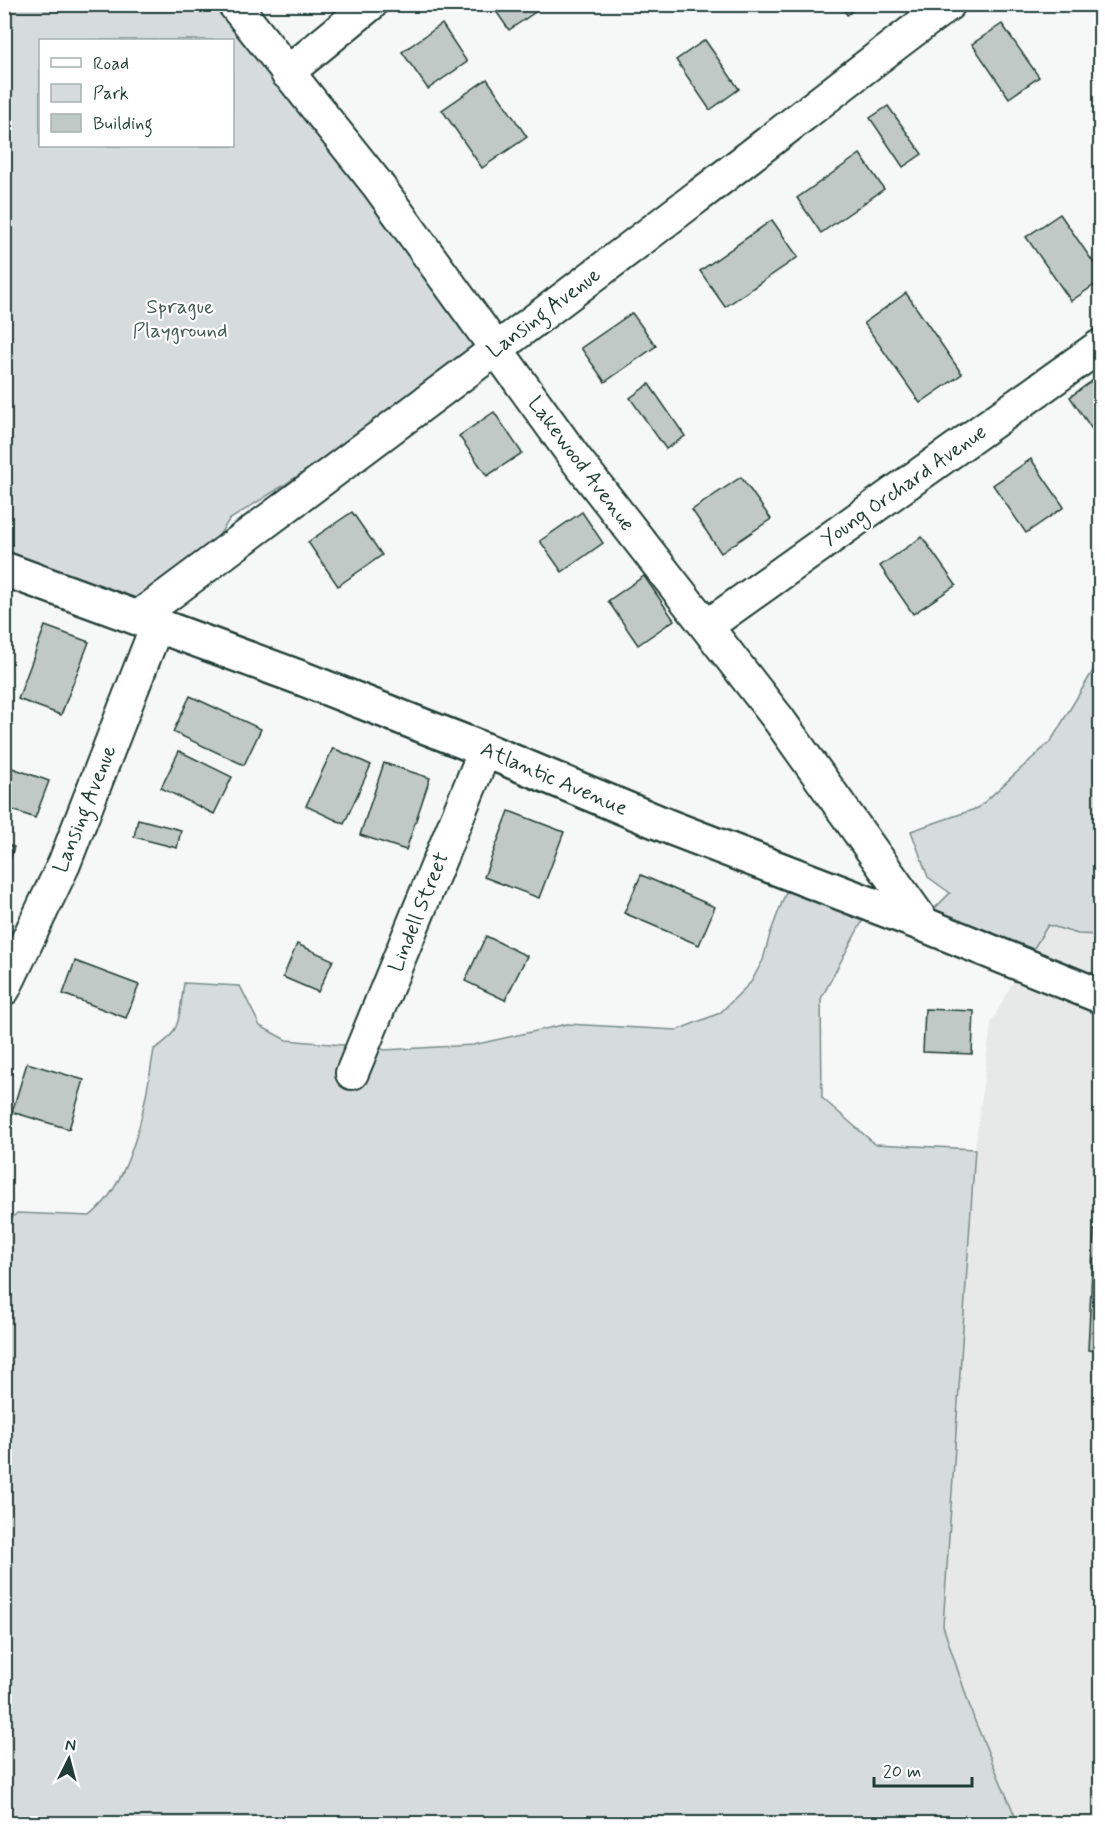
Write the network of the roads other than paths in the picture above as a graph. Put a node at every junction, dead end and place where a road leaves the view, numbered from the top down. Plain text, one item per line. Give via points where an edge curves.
1 (234, 4) edge
2 (371, 4) edge
3 (949, 4) edge
4 (287, 73) junction
5 (1101, 346) edge
6 (496, 350) junction
7 (4, 569) edge
8 (147, 622) junction
9 (706, 626) junction
10 (485, 750) junction
11 (925, 925) junction
12 (4, 989) edge
13 (1101, 996) edge
14 (352, 1073) dead end

1 - 4 street, Lakewood Avenue
2 - 4 street
3 - 6 street, Lansing Avenue
4 - 6 street, Lakewood Avenue via 378,184
5 - 9 street, Young Orchard Avenue
6 - 8 street, Lansing Avenue
6 - 9 street, Lakewood Avenue
7 - 8 street, Atlantic Avenue
8 - 10 street, Atlantic Avenue
8 - 12 street, Lansing Avenue via 64,864
9 - 11 street, Lakewood Avenue via 777,717
10 - 11 street, Atlantic Avenue via 672,828
10 - 14 street, Lindell Street
11 - 13 street, Atlantic Avenue

